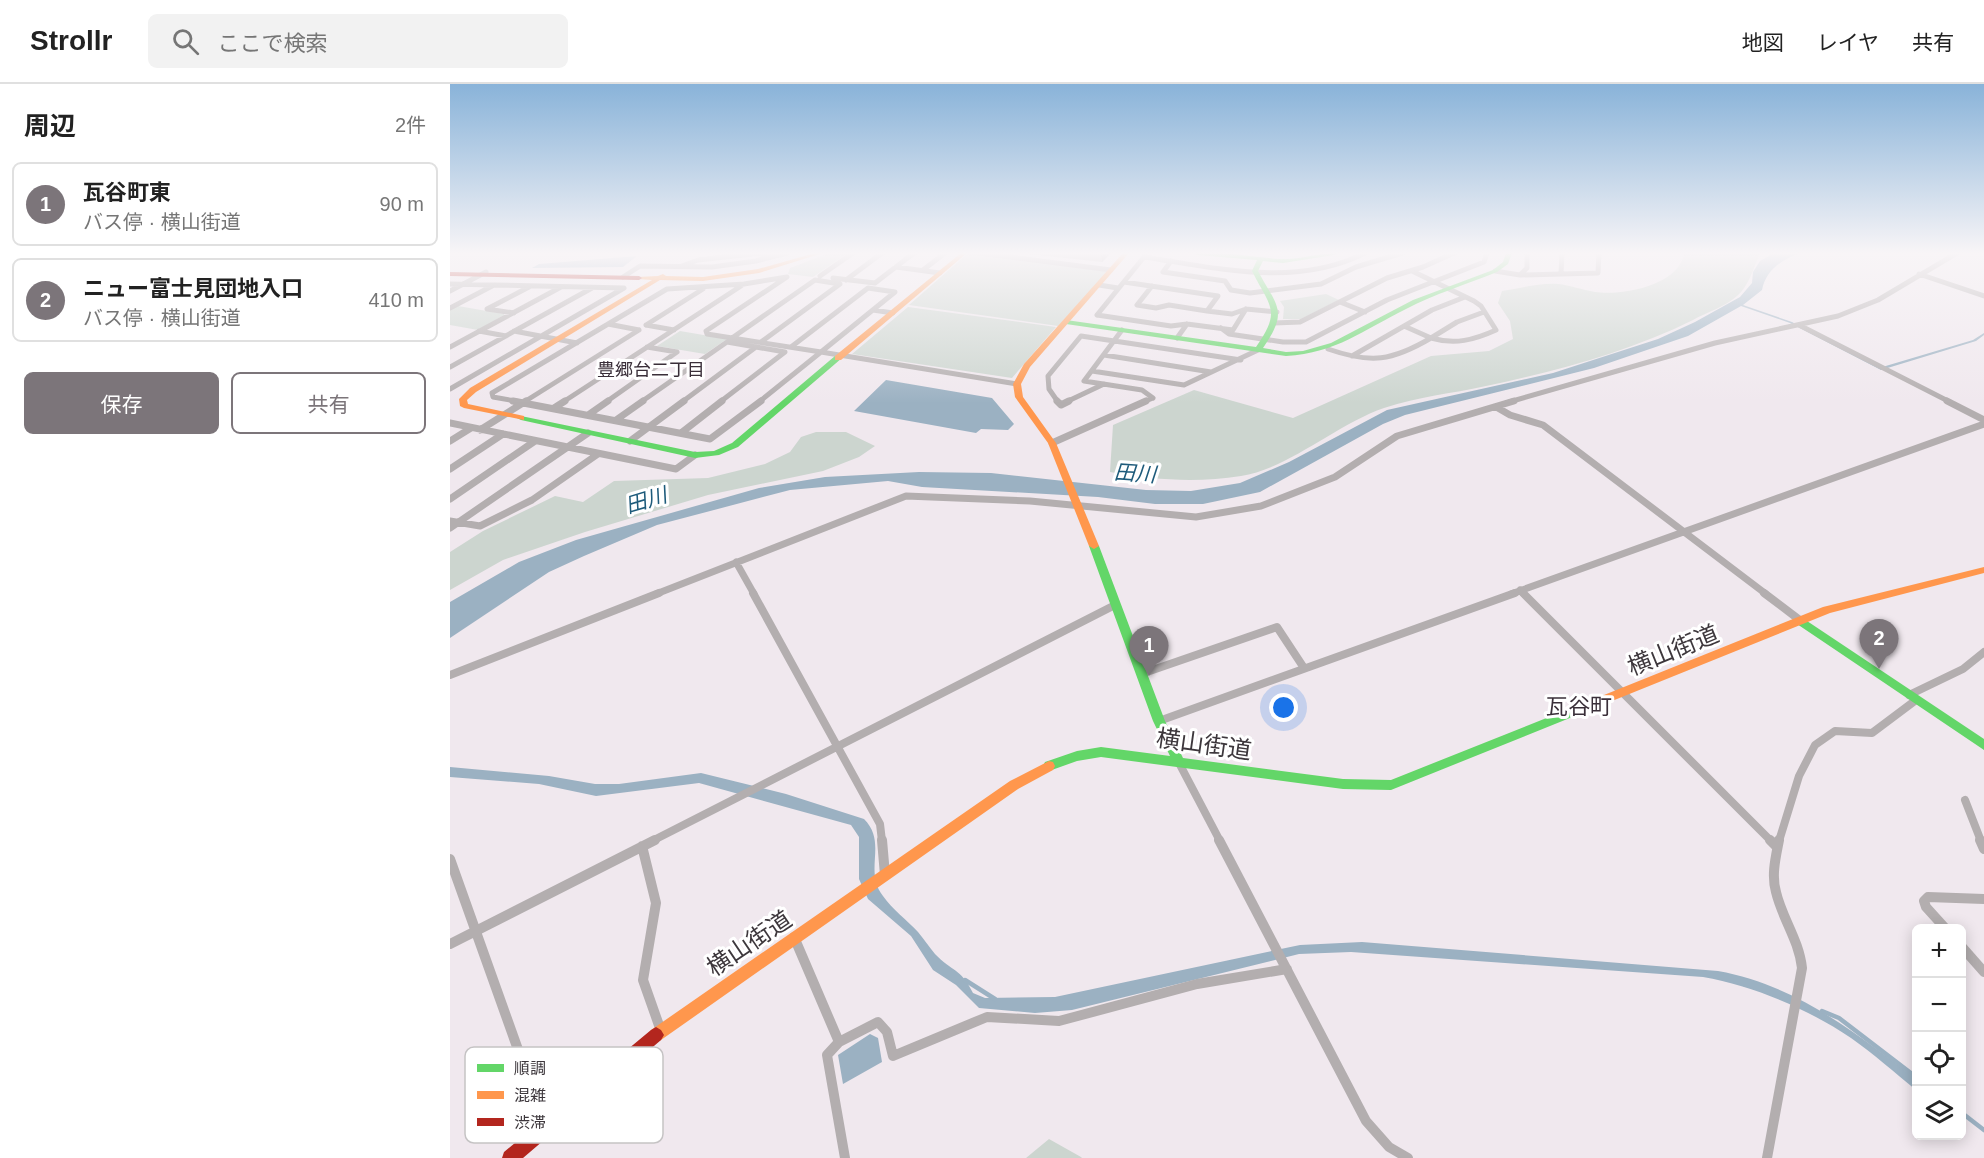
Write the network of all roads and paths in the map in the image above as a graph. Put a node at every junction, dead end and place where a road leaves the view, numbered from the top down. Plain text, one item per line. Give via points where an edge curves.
1 (498, 303) edge
2 (532, 303) edge
3 (565, 303) edge
4 (598, 303) edge
5 (618, 303) edge
6 (643, 303) edge
7 (680, 303) edge
8 (715, 303) edge
9 (748, 303) edge
10 (782, 303) edge
11 (815, 303) edge
12 (848, 303) edge
13 (881, 303) edge
14 (904, 303) edge
15 (1083, 303) edge
16 (1106, 303) edge
17 (1138, 303) edge
18 (1213, 303) edge
19 (1273, 303) edge
20 (1338, 303) edge
21 (1343, 303) edge
22 (1384, 303) edge
23 (1413, 303) edge
24 (1449, 303) edge
25 (1476, 303) edge
26 (1869, 303) edge
27 (1246, 309) junction
28 (873, 310) junction
29 (1207, 311) junction
30 (1277, 312) junction
31 (1365, 312) junction
32 (1484, 312) junction
33 (514, 313) junction
34 (892, 313) junction
35 (1066, 322) junction
36 (1274, 323) junction
37 (608, 324) junction
38 (1187, 324) junction
39 (1799, 325) junction
40 (1404, 326) junction
41 (1221, 328) junction
42 (674, 330) junction
43 (1122, 330) junction
44 (480, 332) junction
45 (514, 332) junction
46 (506, 336) junction
47 (541, 336) junction
48 (732, 338) junction
49 (1177, 338) junction
50 (1431, 338) junction
51 (558, 340) junction
52 (1114, 340) junction
53 (1265, 340) junction
54 (577, 343) junction
55 (759, 345) junction
56 (450, 347) edge
57 (647, 347) junction
58 (791, 347) junction
59 (1328, 349) junction
60 (1258, 350) junction
61 (821, 352) junction
62 (1104, 355) junction
63 (842, 356) junction
64 (1352, 356) junction
65 (1240, 360) junction
66 (450, 367) edge
67 (1092, 371) junction
68 (1212, 373) junction
69 (467, 379) junction
70 (486, 383) junction
71 (1017, 384) junction
72 (1104, 384) junction
73 (450, 389) edge
74 (524, 402) junction
75 (554, 408) junction
76 (1498, 408) junction
77 (588, 415) junction
78 (503, 416) junction
79 (616, 420) junction
80 (1984, 422) edge
81 (450, 423) edge
82 (650, 427) junction
83 (471, 428) junction
84 (480, 430) junction
85 (588, 433) junction
86 (681, 433) junction
87 (503, 434) junction
88 (450, 441) edge
89 (535, 441) junction
90 (630, 441) junction
91 (1052, 443) junction
92 (568, 448) junction
93 (598, 454) junction
94 (695, 454) junction
95 (450, 469) edge
96 (450, 499) edge
97 (1079, 506) junction
98 (452, 524) edge
99 (1680, 532) junction
100 (736, 562) junction
101 (1984, 570) edge
102 (1520, 590) junction
103 (1114, 605) junction
104 (1801, 621) junction
105 (1984, 652) edge
106 (1304, 668) junction
107 (1141, 674) junction
108 (450, 675) edge
109 (1625, 692) junction
110 (1913, 698) junction
111 (1159, 721) junction
112 (1984, 745) edge
113 (838, 747) junction
114 (1179, 763) junction
115 (1965, 800) dead end
116 (642, 846) junction
117 (1777, 847) junction
118 (1984, 849) edge
119 (450, 859) edge
120 (885, 875) junction
121 (1984, 899) edge
122 (1941, 924) edge
123 (476, 931) junction
124 (794, 937) junction
125 (450, 944) edge
126 (1966, 952) edge
127 (1287, 969) junction
128 (1984, 972) edge
129 (661, 1031) junction
130 (839, 1042) junction
131 (517, 1047) edge
132 (642, 1047) edge
133 (528, 1143) edge
134 (510, 1158) edge
135 (845, 1158) edge
136 (1408, 1158) edge
137 (1767, 1158) edge

1 - 33 street via 487,309
2 - 33 street
3 - 45 street
4 - 47 street
5 - 51 street
6 - 37 street
7 - 42 street via 646,325
8 - 42 street
9 - 48 street via 706,331
10 - 48 street
11 - 55 street
12 - 58 street
13 - 28 street
14 - 34 street
15 - 35 street
16 - 38 street via 1097,315 1172,326
17 - 29 street
18 - 29 street
19 - 30 street
20 - 36 street via 1300,322
21 - 31 street
22 - 31 street
23 - 59 street
24 - 40 street
25 - 32 street
26 - 39 street
27 - 29 street via 1232,314
27 - 30 street
27 - 41 street via 1233,330
28 - 34 street
28 - 61 street
30 - 36 street
31 - 53 street via 1306,342
32 - 50 street
32 - 50 street via 1496,330 1477,339 1445,343
33 - 44 street
34 - 63 street
35 - 43 street
35 - 71 street via 1027,366
36 - 53 street
37 - 54 street
37 - 74 street via 639,330
38 - 41 street
38 - 49 street
39 - 76 street via 1715,343
39 - 80 street
40 - 50 street
40 - 64 street
41 - 53 street via 1229,334
42 - 57 street
43 - 49 street
43 - 52 street
44 - 46 street
44 - 56 street
45 - 46 street
45 - 47 street
46 - 66 street
47 - 51 street
47 - 69 street
48 - 55 street
49 - 60 street
50 - 64 street via 1387,360
51 - 54 street
51 - 70 street
52 - 62 street
52 - 65 street
52 - 72 street via 1081,336 1048,376 1047,384 1050,394 1061,405
53 - 60 street
54 - 74 street via 492,393 493,397
55 - 58 street
55 - 79 street via 727,342
55 - 82 street
55 - 86 street via 784,352
57 - 75 street
57 - 77 street via 677,352
58 - 61 street
59 - 60 street via 1302,354
59 - 64 street
60 - 65 street
61 - 63 street
61 - 86 street via 716,437
62 - 67 street
62 - 68 street
63 - 71 street
63 - 94 street via 735,445 707,456
65 - 68 street
67 - 68 street via 1184,385
67 - 72 street via 1084,381
69 - 70 street
69 - 73 street
70 - 78 street via 463,399 464,406
71 - 91 street via 1022,402
72 - 91 street via 1142,390 1153,398
74 - 75 street
74 - 78 street
75 - 77 street
76 - 97 street via 1397,436 1335,477 1287,497 1235,512 1196,517
76 - 99 street via 1543,425
77 - 79 street
78 - 84 street
78 - 85 street
79 - 82 street
80 - 99 street
81 - 83 street
82 - 86 street
82 - 90 street
83 - 84 street
83 - 88 street
84 - 87 street
85 - 90 street
85 - 92 street
87 - 89 street
87 - 95 street
89 - 92 street
89 - 96 street
90 - 94 street
91 - 97 street
92 - 93 street
92 - 98 street
93 - 94 street via 676,469
93 - 98 street via 532,500 488,522 476,527
97 - 100 street via 906,496
97 - 103 street
99 - 102 street
99 - 104 street
100 - 108 street
100 - 113 street
101 - 104 street, 横山街道 via 1827,610
102 - 106 street
102 - 109 street
103 - 107 street
103 - 113 street
104 - 109 street, 横山街道
104 - 110 street
105 - 110 street
106 - 107 street via 1277,627
106 - 111 street
107 - 111 street
109 - 114 street, 横山街道 via 1391,785 1343,784
109 - 117 street
110 - 112 street
110 - 117 street via 1872,733 1835,731 1813,748 1798,777
111 - 114 street
113 - 116 street
113 - 120 street via 880,824
114 - 120 street, 横山街道 via 1101,752 1055,761
114 - 127 street
115 - 118 street
116 - 123 street
116 - 129 street via 656,903 643,980
117 - 137 street via 1774,887 1802,953 1802,968
119 - 123 street
120 - 124 street, 横山街道
121 - 122 street via 1928,897 1924,901 1926,907
123 - 125 street
123 - 131 street
124 - 129 street, 横山街道
124 - 130 street
126 - 128 street
127 - 130 street via 1197,984 1059,1021 987,1017 893,1056 887,1032 878,1022
127 - 136 street via 1366,1121 1389,1147
129 - 132 street, 横山街道
130 - 135 street via 827,1055
133 - 134 street, 横山街道

